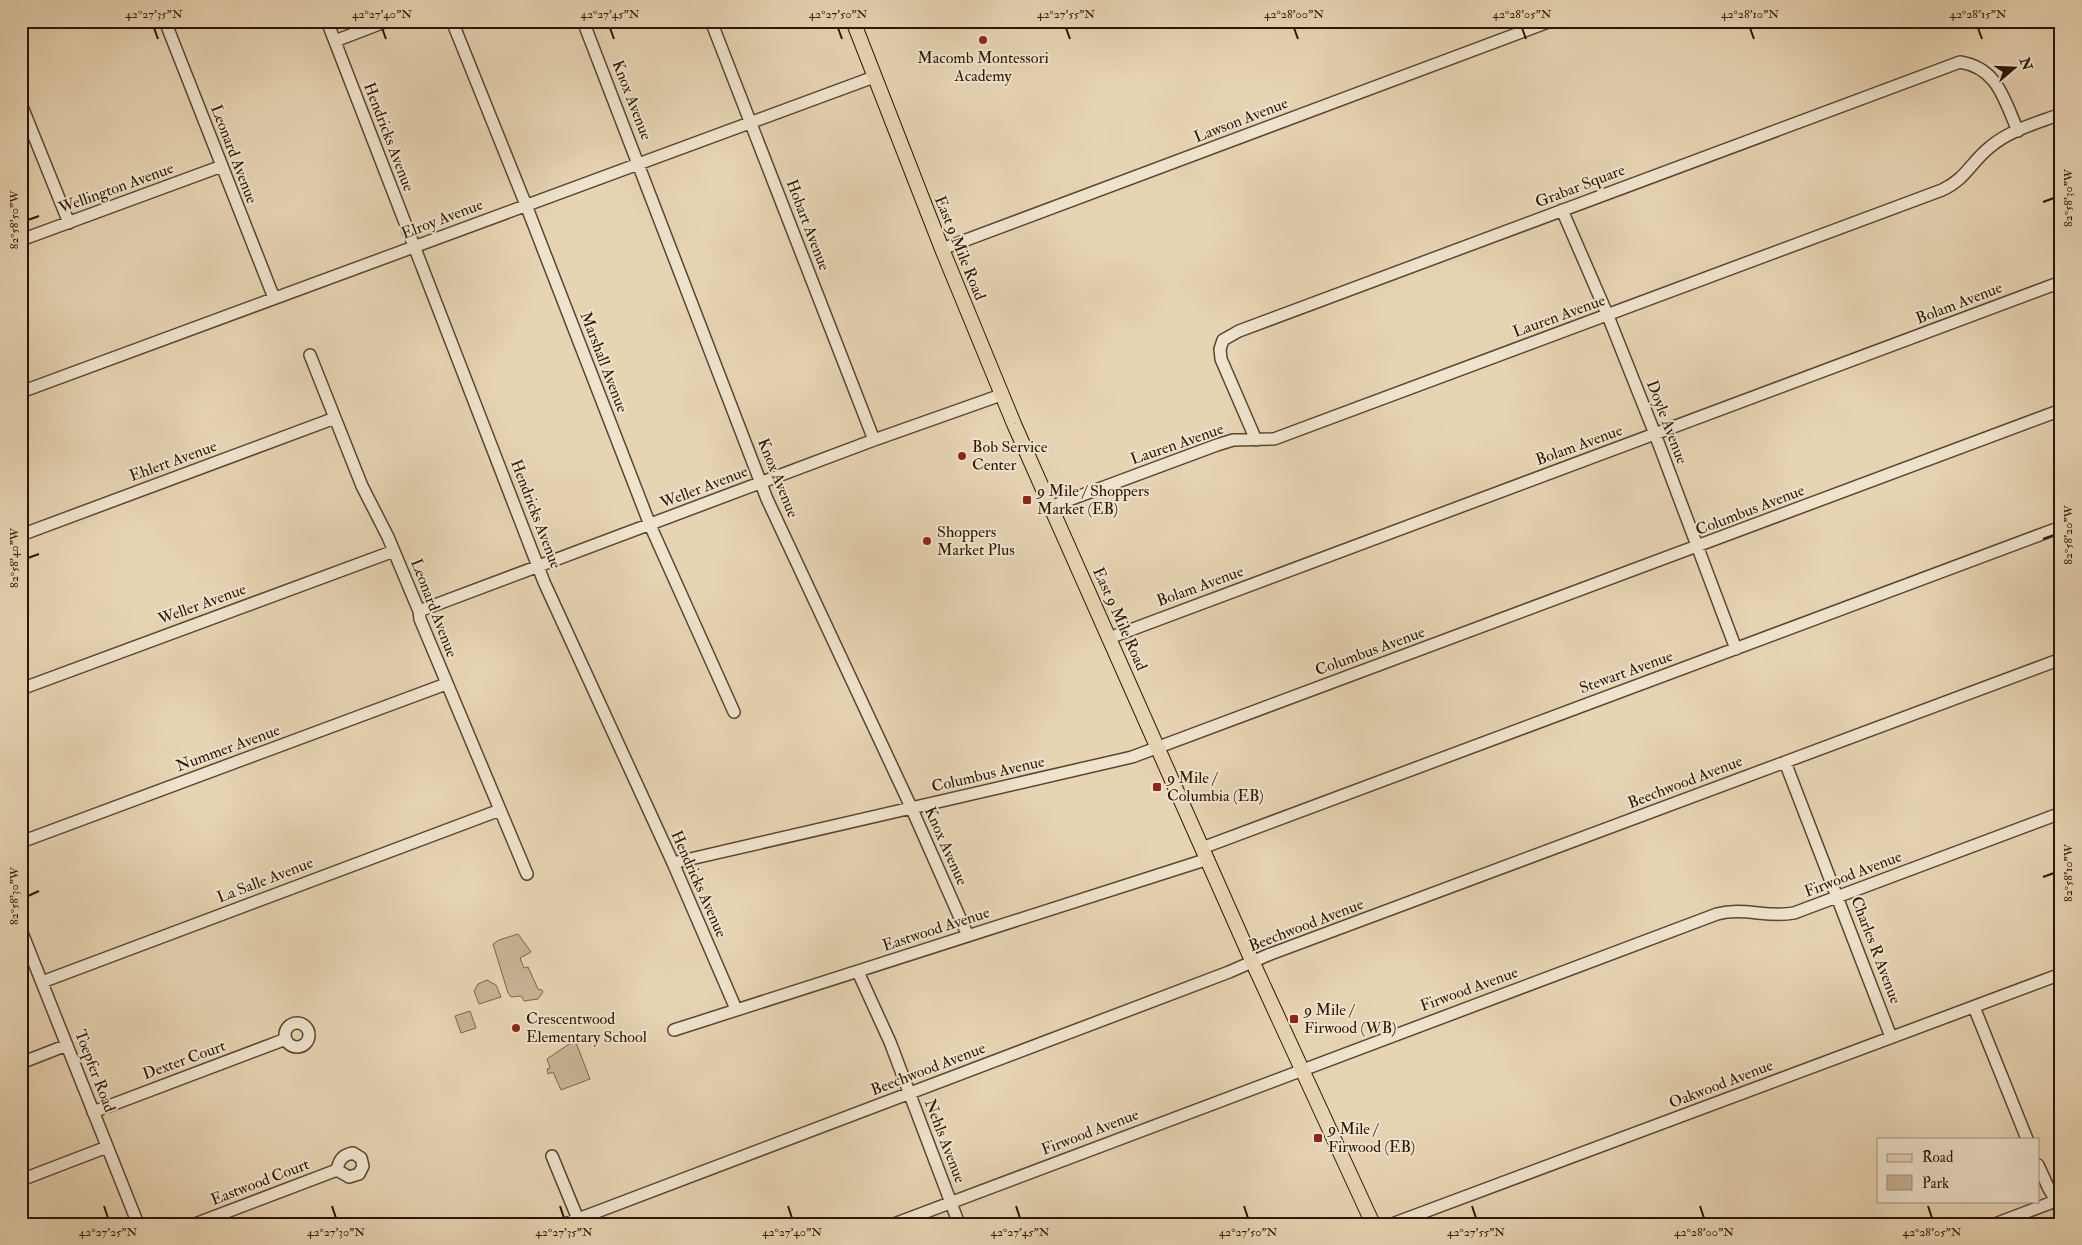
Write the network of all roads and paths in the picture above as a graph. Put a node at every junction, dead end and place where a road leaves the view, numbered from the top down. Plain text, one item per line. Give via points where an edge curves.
1 (165, 21) edge
2 (327, 21) edge
3 (387, 21) edge
4 (452, 21) edge
5 (583, 21) edge
6 (710, 21) edge
7 (853, 21) edge
8 (1551, 21) edge
9 (335, 41) junction
10 (874, 77) junction
11 (21, 104) edge
12 (2061, 114) edge
13 (750, 122) junction
14 (2018, 131) junction
15 (639, 163) junction
16 (222, 166) junction
17 (526, 205) junction
18 (1562, 210) junction
19 (69, 223) junction
20 (21, 240) edge
21 (414, 247) junction
22 (942, 249) junction
23 (2061, 282) edge
24 (274, 298) junction
25 (1608, 316) junction
26 (310, 355) dead end
27 (21, 392) edge
28 (1001, 395) junction
29 (2061, 410) edge
30 (336, 418) junction
31 (1655, 434) junction
32 (874, 440) junction
33 (1256, 440) junction
34 (762, 483) junction
35 (1050, 507) junction
36 (650, 525) junction
37 (2061, 527) edge
38 (21, 535) edge
39 (1697, 547) junction
40 (394, 550) junction
41 (539, 566) junction
42 (419, 611) junction
43 (1109, 638) junction
44 (1736, 649) junction
45 (2061, 659) edge
46 (446, 684) junction
47 (21, 688) edge
48 (734, 712) dead end
49 (1158, 748) junction
50 (1785, 762) junction
51 (911, 807) junction
52 (500, 810) junction
53 (2061, 813) edge
54 (21, 842) edge
55 (1205, 853) junction
56 (673, 863) junction
57 (527, 874) dead end
58 (1838, 896) junction
59 (21, 930) edge
60 (968, 936) junction
61 (1253, 963) junction
62 (858, 972) junction
63 (2061, 974) edge
64 (42, 982) junction
65 (1974, 1007) junction
66 (736, 1009) junction
67 (674, 1030) dead end
68 (1891, 1037) junction
69 (286, 1039) dead end
70 (68, 1045) junction
71 (21, 1063) edge
72 (1302, 1070) junction
73 (910, 1093) junction
74 (93, 1112) junction
75 (2027, 1138) edge
76 (108, 1147) junction
77 (552, 1156) dead end
78 (337, 1170) dead end
79 (2040, 1170) edge
80 (21, 1180) edge
81 (951, 1202) junction
82 (2059, 1203) edge
83 (579, 1221) edge
84 (138, 1224) edge
85 (195, 1224) edge
86 (564, 1224) edge
87 (894, 1224) edge
88 (959, 1224) edge
89 (1373, 1224) edge
90 (1392, 1224) edge
91 (1995, 1224) edge

1 - 16 street, Leonard Avenue
2 - 9 street, Hendricks Avenue
3 - 9 street
4 - 17 street, Marshall Avenue
5 - 15 street, Knox Avenue
6 - 13 street, Hobart Avenue
7 - 10 main road, East 9 Mile Road
8 - 22 street, Lawson Avenue
9 - 21 street, Hendricks Avenue
10 - 13 street, Elroy Avenue
10 - 22 main road, East 9 Mile Road
11 - 19 street
12 - 14 street, Lauren Avenue
13 - 15 street, Elroy Avenue
13 - 32 street, Hobart Avenue
14 - 18 street, Grabar Square via 1991,77 1974,64 1960,62
14 - 25 street, Lauren Avenue via 1991,146 1958,182 1942,190
15 - 17 street, Elroy Avenue
15 - 34 street, Knox Avenue
16 - 19 street, Wellington Avenue
16 - 24 street, Leonard Avenue
17 - 21 street, Elroy Avenue
17 - 36 street, Marshall Avenue
18 - 25 street, Doyle Avenue
18 - 33 street, Grabar Square via 1239,331 1223,340 1221,359
19 - 20 street, Wellington Avenue
21 - 24 street, Elroy Avenue
21 - 41 street, Hendricks Avenue
22 - 28 main road, East 9 Mile Road
23 - 31 street, Bolam Avenue
24 - 27 street, Elroy Avenue
25 - 31 street, Doyle Avenue
25 - 33 street, Lauren Avenue via 1274,439
26 - 30 street, Leonard Avenue
28 - 32 street, Weller Avenue
28 - 35 main road, East 9 Mile Road
29 - 39 street, Columbus Avenue
30 - 38 street, Ehlert Avenue
30 - 40 street, Leonard Avenue via 362,486
31 - 39 street, Doyle Avenue
31 - 43 street, Bolam Avenue
32 - 34 street, Weller Avenue
33 - 35 street, Lauren Avenue via 1233,440 1217,445
34 - 36 street, Weller Avenue
34 - 51 street, Knox Avenue
35 - 43 main road, East 9 Mile Road
36 - 41 street, Weller Avenue
36 - 48 street, Marshall Avenue
37 - 44 street, Stewart Avenue
39 - 44 street, Doyle Avenue
39 - 49 street, Columbus Avenue
40 - 42 street, Leonard Avenue
40 - 47 street, Weller Avenue
41 - 42 street, Weller Avenue
41 - 56 street, Hendricks Avenue
42 - 46 street, Leonard Avenue
43 - 49 main road, East 9 Mile Road
44 - 55 street, Stewart Avenue
45 - 50 street, Beechwood Avenue
46 - 52 street, Leonard Avenue
46 - 54 street, Nummer Avenue
49 - 51 street, Columbus Avenue via 1132,758
49 - 55 main road, East 9 Mile Road
50 - 58 street, Charles R Avenue
50 - 61 street, Beechwood Avenue
51 - 56 street, Columbus Avenue
51 - 60 street, Knox Avenue
52 - 57 street, Leonard Avenue
52 - 64 street, La Salle Avenue
53 - 58 street, Firwood Avenue
55 - 60 street, Eastwood Avenue
55 - 61 main road, East 9 Mile Road
56 - 66 street, Hendricks Avenue
58 - 68 street, Charles R Avenue
58 - 72 street, Firwood Avenue via 1786,915 1730,911 1717,914
59 - 64 street, Toepfer Road
60 - 62 street, Eastwood Avenue
61 - 72 main road, East 9 Mile Road
61 - 73 street, Beechwood Avenue
62 - 66 street, Eastwood Avenue
62 - 73 street, Nehls Avenue
63 - 65 street, Oakwood Avenue
64 - 70 street, Toepfer Road
65 - 68 street, Oakwood Avenue
65 - 75 street
66 - 67 street, Eastwood Avenue
68 - 90 street, Oakwood Avenue
69 - 74 street, Dexter Court
70 - 71 street
70 - 74 street, Toepfer Road
72 - 81 street, Firwood Avenue
72 - 89 main road, East 9 Mile Road
73 - 81 street, Nehls Avenue
73 - 83 street, Beechwood Avenue
74 - 76 street, Toepfer Road
76 - 80 street
76 - 84 street, Toepfer Road
77 - 83 street
78 - 85 street, Eastwood Court
79 - 82 street via 2048,1190
81 - 87 street, Firwood Avenue
81 - 88 street, Nehls Avenue
82 - 91 street
83 - 86 street, Beechwood Avenue

